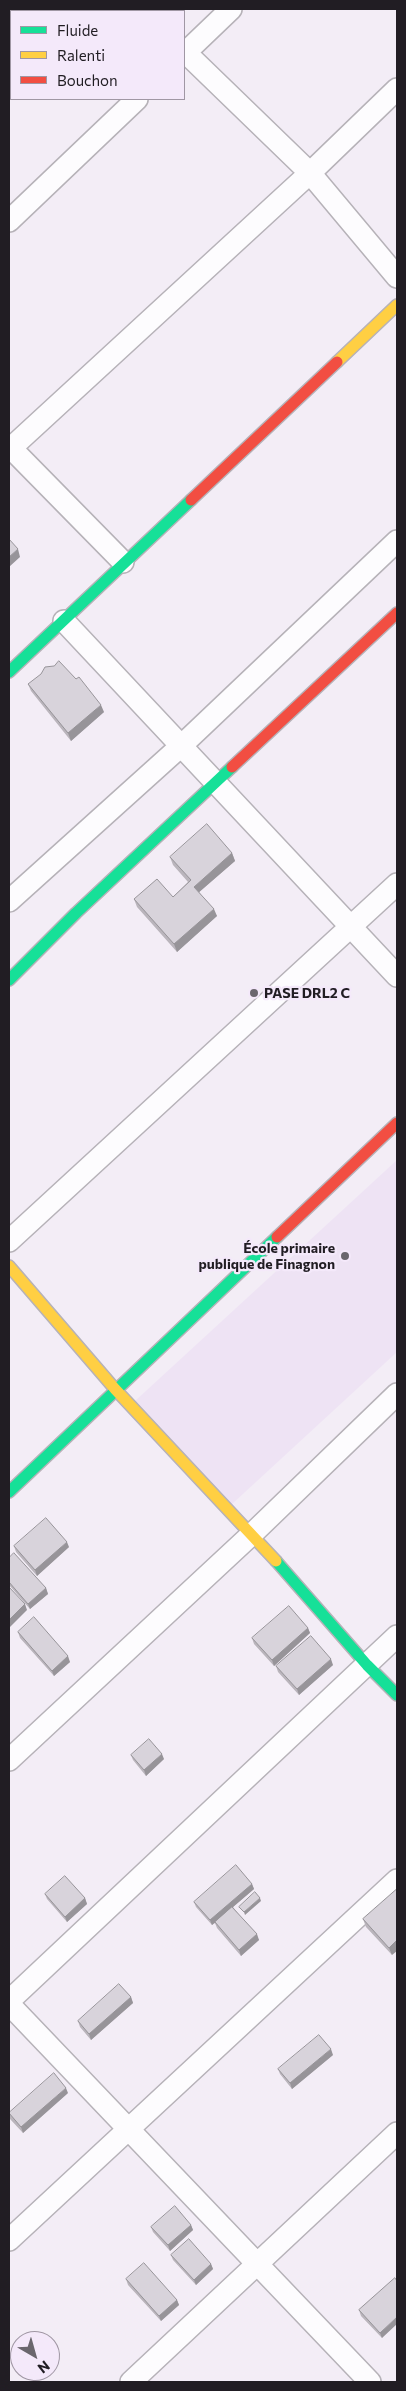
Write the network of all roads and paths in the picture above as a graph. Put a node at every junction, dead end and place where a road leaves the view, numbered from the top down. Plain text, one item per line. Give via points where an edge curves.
1 (231, 9) edge
2 (185, 51) edge
3 (185, 53) edge
4 (397, 89) edge
5 (136, 100) edge
6 (310, 173) junction
7 (9, 221) edge
8 (397, 276) edge
9 (397, 305) edge
10 (10, 447) edge
11 (397, 541) edge
12 (123, 562) junction
13 (397, 612) edge
14 (64, 620) junction
15 (9, 672) edge
16 (181, 746) junction
17 (216, 782) junction
18 (397, 884) edge
19 (9, 901) edge
20 (351, 926) junction
21 (397, 976) edge
22 (9, 980) edge
23 (397, 1123) edge
24 (9, 1241) edge
25 (9, 1266) edge
26 (116, 1389) junction
27 (397, 1394) edge
28 (9, 1492) edge
29 (252, 1534) junction
30 (397, 1636) edge
31 (367, 1665) junction
32 (397, 1696) edge
33 (9, 1760) edge
34 (397, 1880) edge
35 (9, 2002) edge
36 (128, 2129) junction
37 (397, 2133) edge
38 (9, 2240) edge
39 (256, 2263) junction
40 (131, 2382) edge
41 (370, 2382) edge

1 - 2 street
3 - 6 street
4 - 6 street
5 - 7 street
6 - 8 street
6 - 10 street
9 - 12 street
10 - 12 street
11 - 16 street
12 - 14 street
13 - 17 street
14 - 15 street
14 - 16 street
16 - 17 street
16 - 19 street
17 - 20 street
17 - 22 street
18 - 20 street
20 - 21 street
20 - 24 street
23 - 26 street
25 - 26 street
26 - 28 street
26 - 29 street
27 - 29 street
29 - 31 street
29 - 33 street
30 - 31 street
31 - 32 street
31 - 35 street
34 - 36 street
35 - 36 street
36 - 38 street
36 - 39 street
37 - 39 street
39 - 40 street
39 - 41 street

